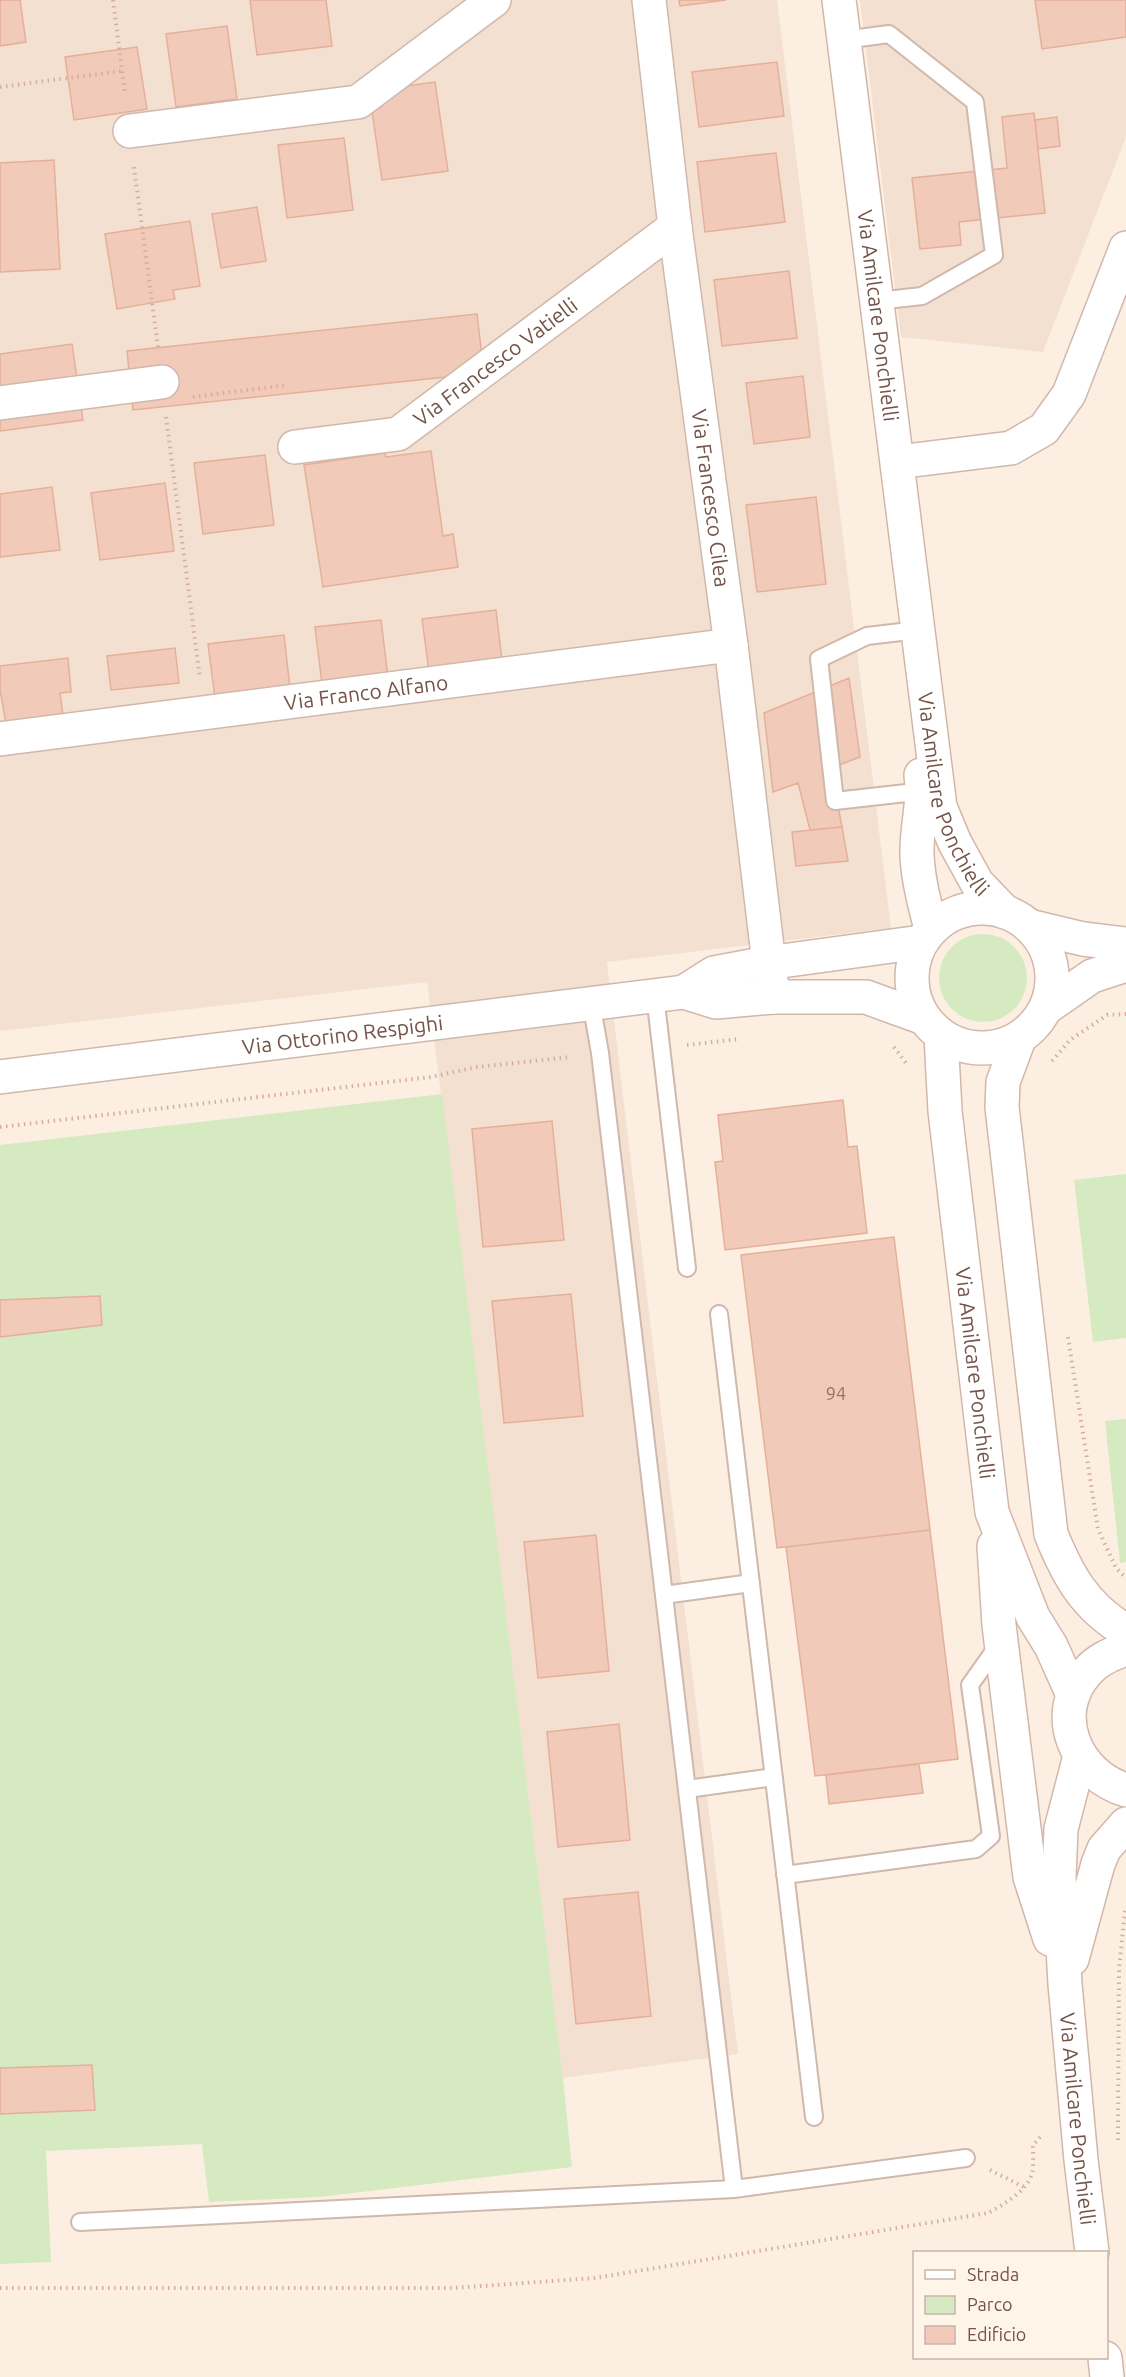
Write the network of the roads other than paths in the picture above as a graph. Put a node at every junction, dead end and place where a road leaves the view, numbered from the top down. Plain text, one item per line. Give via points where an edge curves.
1 (494, 0) edge
2 (649, 0) edge
3 (839, 0) edge
4 (844, 40) junction
5 (130, 131) dead end
6 (675, 227) junction
7 (1126, 248) edge
8 (877, 301) junction
9 (174, 390) road end
10 (0, 403) edge
11 (295, 447) dead end
12 (898, 462) junction
13 (918, 630) junction
14 (731, 645) junction
15 (0, 739) edge
16 (924, 791) junction
17 (1017, 919) junction
18 (926, 936) junction
19 (1126, 944) edge
20 (767, 963) junction
21 (1126, 965) edge
22 (670, 993) junction
23 (772, 997) junction
24 (591, 1002) junction
25 (1046, 1008) junction
26 (932, 1027) junction
27 (1019, 1039) junction
28 (0, 1077) edge
29 (687, 1268) dead end
30 (719, 1314) dead end
31 (992, 1512) junction
32 (751, 1583) junction
33 (664, 1594) junction
34 (1126, 1631) edge
35 (1001, 1641) junction
36 (1126, 1649) edge
37 (1073, 1695) junction
38 (1080, 1756) junction
39 (774, 1777) junction
40 (687, 1789) junction
41 (1126, 1790) edge
42 (1126, 1824) edge
43 (785, 1875) junction
44 (1065, 1984) junction
45 (814, 2117) dead end
46 (966, 2158) road end
47 (734, 2189) junction
48 (80, 2222) dead end
49 (1092, 2251) edge
50 (1105, 2359) edge
51 (1107, 2377) edge

1 - 5 street via 357,102
2 - 6 street, Via Francesco Cilea
3 - 4 street, Via Amilcare Ponchielli
4 - 8 street, Via Amilcare Ponchielli
4 - 8 lane via 889,34 975,102 994,255 922,296
6 - 11 street, Via Francesco Vatielli via 398,434
6 - 14 street, Via Francesco Cilea
7 - 12 street via 1069,394 1044,429 1011,448
8 - 12 street, Via Amilcare Ponchielli
9 - 10 street
12 - 13 street, Via Amilcare Ponchielli
13 - 16 street, Via Amilcare Ponchielli via 917,744
13 - 16 lane via 867,636 819,659 836,801
13 - 17 street, Via Amilcare Ponchielli via 940,807 977,884
14 - 15 street, Via Franco Alfano
14 - 20 street, Via Francesco Cilea
16 - 18 street, Via Amilcare Ponchielli via 917,854
17 - 18 street, Via Amilcare Ponchielli via 985,908 966,909 947,917
17 - 19 street via 1083,939
17 - 25 street, Via Amilcare Ponchielli via 1043,943 1051,964 1052,986
18 - 20 street, Via Ottorino Respighi
18 - 26 street, Via Amilcare Ponchielli via 913,961 912,981 915,1001
20 - 22 street, Via Ottorino Respighi via 714,973
20 - 23 street, Via Francesco Cilea
21 - 25 street via 1092,976
22 - 23 street, Via Ottorino Respighi via 716,1002
22 - 24 street, Via Ottorino Respighi
22 - 29 lane
23 - 26 street, Via Ottorino Respighi via 866,997
24 - 28 street, Via Ottorino Respighi
24 - 33 lane
25 - 27 street, Via Amilcare Ponchielli
26 - 27 street, Via Amilcare Ponchielli via 960,1045 980,1049
26 - 31 street, Via Amilcare Ponchielli
27 - 34 street, Via Amilcare Ponchielli via 1003,1082 1002,1107 1051,1534 1079,1590 1105,1619
30 - 32 lane
31 - 35 street
31 - 37 street, Via Amilcare Ponchielli via 1034,1617
32 - 33 lane
32 - 39 lane
33 - 40 lane
35 - 43 lane via 970,1685 991,1836 976,1849
35 - 44 street via 1030,1876
36 - 37 street, Via Amilcare Ponchielli via 1106,1656 1086,1672
37 - 38 street, Via Amilcare Ponchielli via 1072,1737
38 - 41 street, Via Amilcare Ponchielli via 1094,1774
38 - 44 street, Via Amilcare Ponchielli via 1061,1829 1059,1877
39 - 40 lane
39 - 43 lane
40 - 47 lane
42 - 44 street, Via Amilcare Ponchielli via 1104,1849 1098,1864
43 - 45 lane
44 - 49 street, Via Amilcare Ponchielli
46 - 47 lane
47 - 48 lane
50 - 51 street

